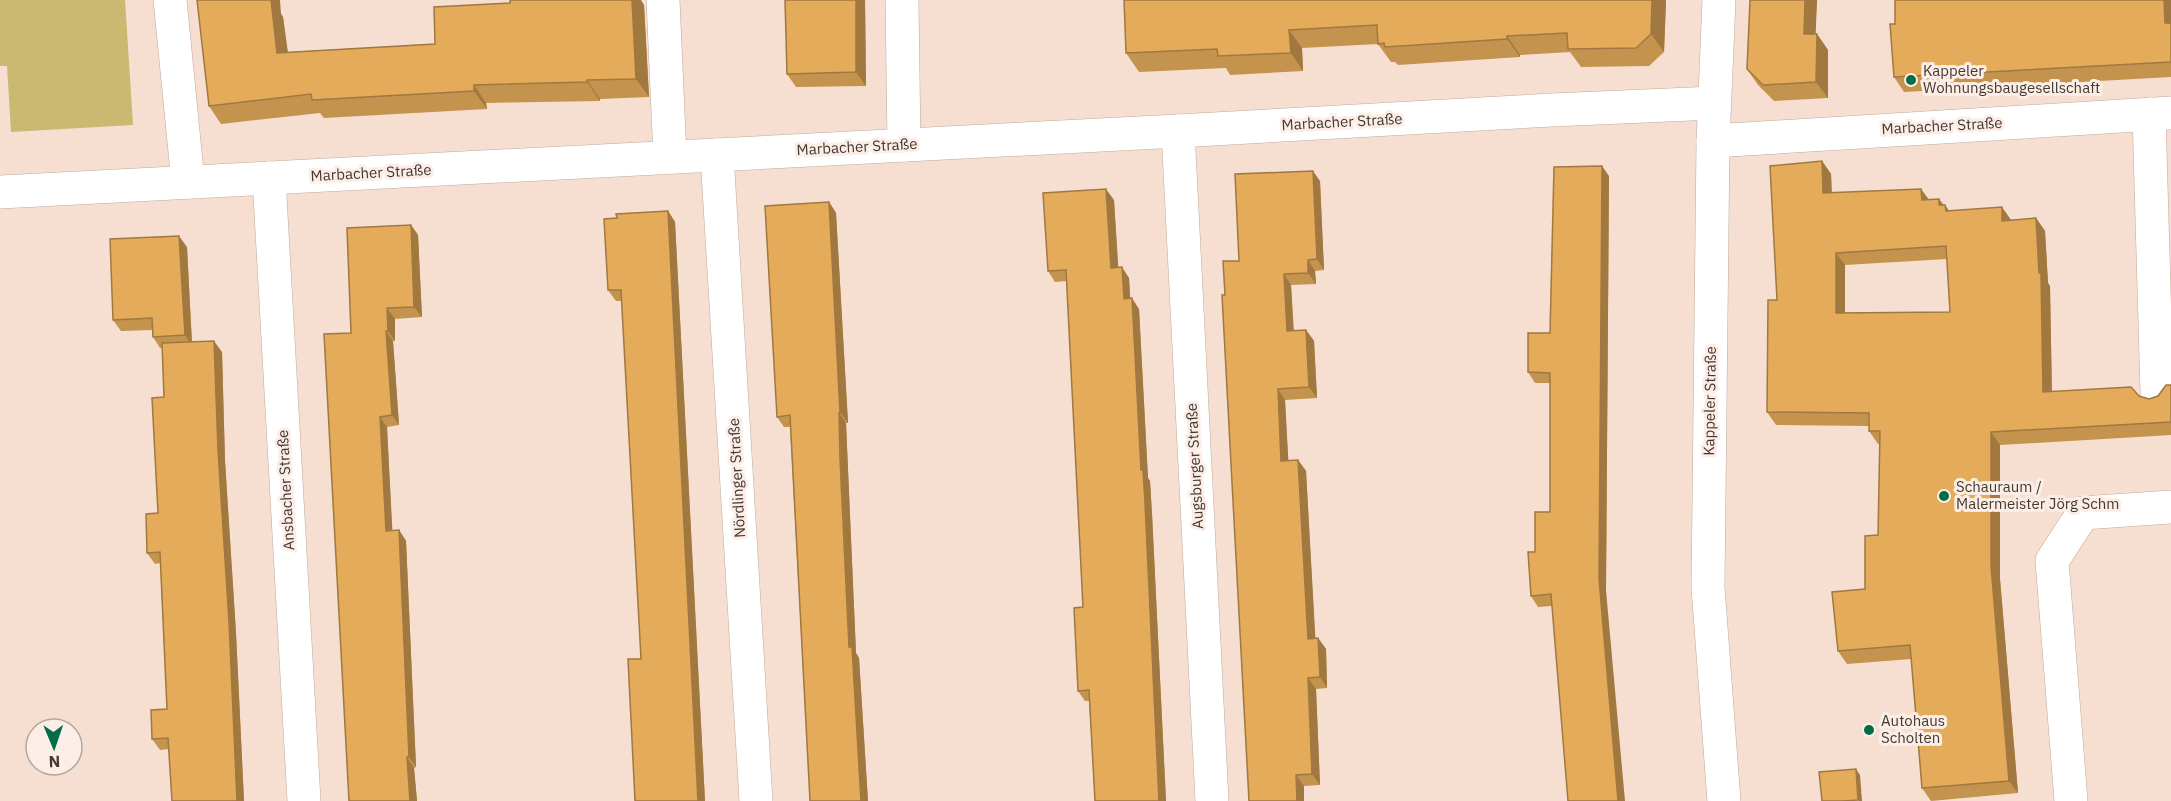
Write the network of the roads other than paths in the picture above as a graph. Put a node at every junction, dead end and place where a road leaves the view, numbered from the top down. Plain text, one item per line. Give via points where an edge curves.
1 (170, 0) edge
2 (663, 0) edge
3 (902, 0) edge
4 (1719, 0) edge
5 (1714, 103) junction
6 (2160, 113) edge
7 (1178, 131) junction
8 (1713, 141) junction
9 (904, 145) junction
10 (717, 155) junction
11 (670, 157) junction
12 (269, 178) junction
13 (188, 182) junction
14 (0, 192) edge
15 (2157, 393) edge
16 (2171, 507) edge
17 (304, 801) edge
18 (756, 801) edge
19 (1212, 801) edge
20 (1724, 801) edge
21 (2071, 801) edge

1 - 13 street
2 - 11 street
3 - 9 street
4 - 5 street, Kappeler Straße
5 - 7 street, Marbacher Straße
5 - 8 street, Kappeler Straße
6 - 8 street, Marbacher Straße
6 - 15 street
7 - 9 street, Marbacher Straße
7 - 19 street, Augsburger Straße
8 - 20 street, Kappeler Straße via 1708,587
9 - 10 street, Marbacher Straße
10 - 11 street, Marbacher Straße
10 - 18 street, Nördlinger Straße
11 - 12 street, Marbacher Straße
12 - 13 street, Marbacher Straße
12 - 17 street, Ansbacher Straße
13 - 14 street, Marbacher Straße
16 - 21 street via 2083,513 2052,561

